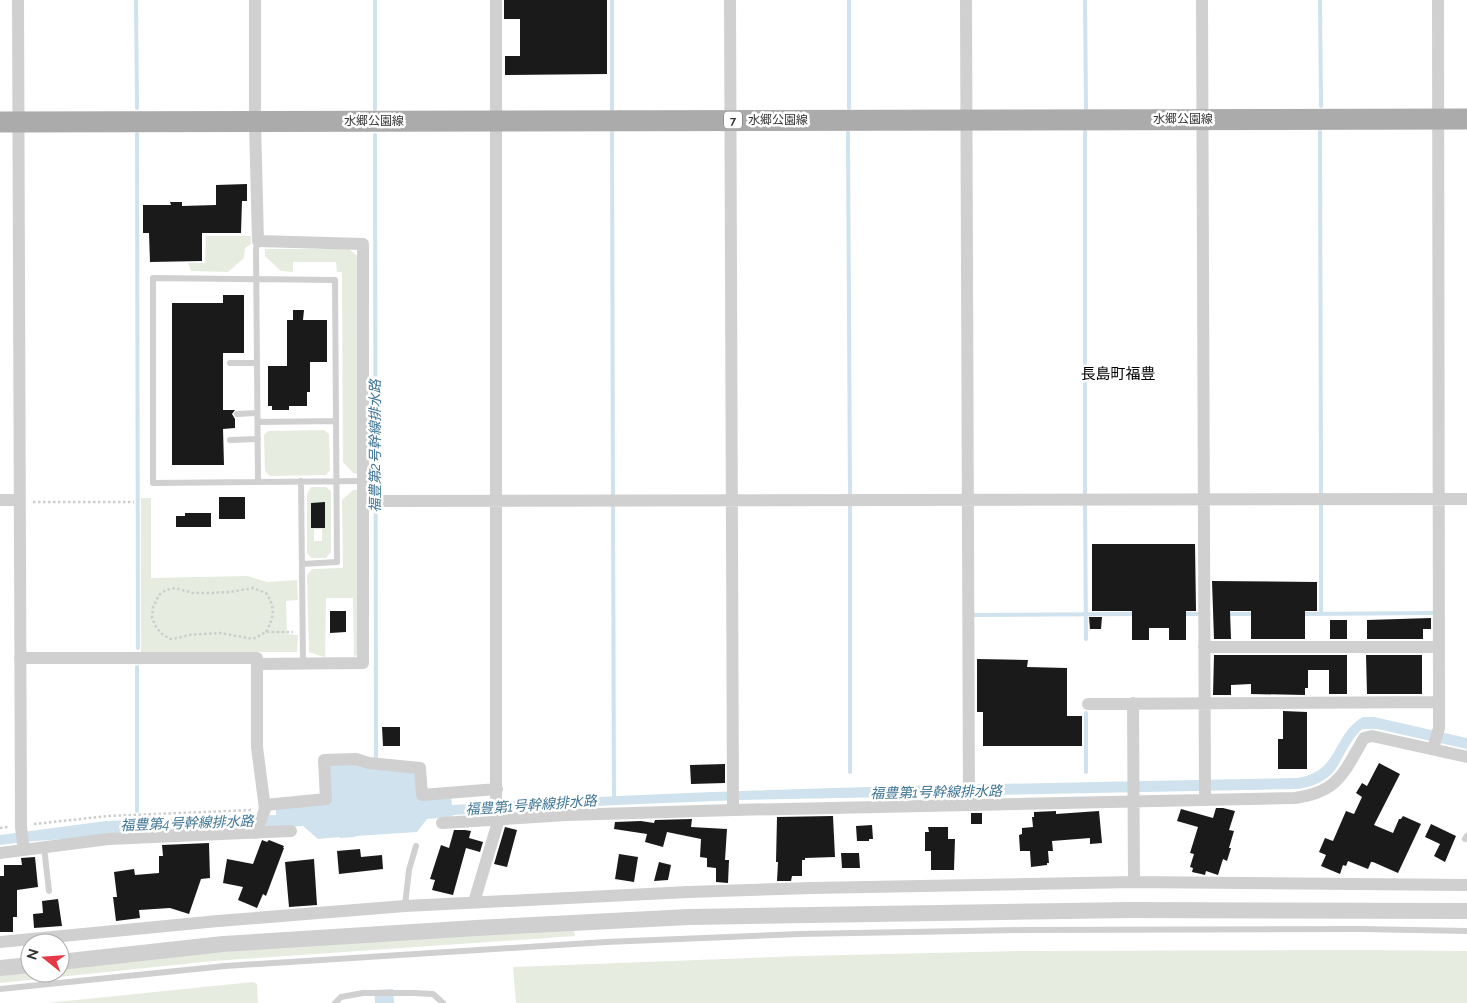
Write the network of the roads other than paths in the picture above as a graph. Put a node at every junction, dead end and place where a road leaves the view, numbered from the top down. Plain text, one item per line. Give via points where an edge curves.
1 (18, 0) edge
2 (255, 0) edge
3 (496, 0) edge
4 (730, 0) edge
5 (966, 0) edge
6 (1202, 0) edge
7 (1438, 0) edge
8 (966, 119) junction
9 (1202, 119) junction
10 (1438, 119) junction
11 (1467, 119) edge
12 (730, 120) junction
13 (496, 121) junction
14 (9, 122) edge
15 (255, 122) junction
16 (258, 241) junction
17 (256, 279) junction
18 (230, 363) dead end
19 (257, 363) junction
20 (257, 413) junction
21 (237, 414) dead end
22 (336, 420) junction
23 (258, 422) junction
24 (258, 439) junction
25 (230, 440) dead end
26 (363, 480) junction
27 (301, 481) junction
28 (336, 481) junction
29 (258, 482) junction
30 (1204, 499) junction
31 (1440, 499) junction
32 (1467, 499) edge
33 (0, 500) edge
34 (496, 500) junction
35 (732, 500) junction
36 (968, 500) junction
37 (20, 501) junction
38 (370, 501) junction
39 (302, 564) junction
40 (1204, 647) junction
41 (1439, 647) junction
42 (20, 658) junction
43 (303, 663) junction
44 (258, 664) junction
45 (1439, 702) junction
46 (1133, 703) junction
47 (1205, 703) junction
48 (1088, 704) dead end
49 (1433, 748) junction
50 (1467, 758) edge
51 (496, 794) junction
52 (1205, 797) junction
53 (1134, 799) junction
54 (969, 802) junction
55 (265, 807) junction
56 (733, 808) junction
57 (497, 818) junction
58 (442, 824) dead end
59 (291, 831) dead end
60 (256, 832) junction
61 (416, 846) dead end
62 (44, 847) junction
63 (24, 848) junction
64 (0, 853) edge
65 (1134, 882) junction
66 (1467, 885) edge
67 (49, 891) dead end
68 (474, 902) junction
69 (405, 906) junction
70 (1467, 911) edge
71 (1467, 931) edge
72 (0, 942) edge
73 (70, 961) edge
74 (20, 966) edge
75 (0, 968) edge
76 (0, 990) edge
77 (335, 1003) edge
78 (443, 1003) edge

1 - 14 street
2 - 15 street
3 - 13 street
4 - 12 street
5 - 8 street
6 - 9 street
7 - 10 street
8 - 9 main road, 水郷公園線 / 7
8 - 12 main road, 水郷公園線 / 7
8 - 36 street
9 - 10 main road, 水郷公園線 / 7
9 - 30 street
10 - 11 main road, 水郷公園線 / 7
10 - 31 street
12 - 13 main road, 水郷公園線 / 7
12 - 35 street
13 - 15 main road, 水郷公園線 / 7
13 - 34 street
14 - 15 main road, 水郷公園線 / 7
14 - 37 street
15 - 16 street
16 - 17 lane
16 - 26 street via 363,244
17 - 19 lane
17 - 22 lane via 335,280
17 - 29 lane via 153,278 153,483
18 - 19 lane
19 - 20 lane
20 - 21 lane
20 - 23 lane
22 - 23 lane
22 - 28 lane
23 - 24 lane
24 - 25 lane
24 - 29 lane
26 - 28 lane
26 - 38 street
27 - 28 lane
27 - 29 lane
27 - 39 lane
28 - 39 lane via 337,562
30 - 31 street
30 - 36 street
30 - 40 street
31 - 32 street
31 - 41 street
33 - 37 street
34 - 35 street
34 - 38 street
34 - 51 street
35 - 36 street
35 - 56 street
36 - 54 street
37 - 42 street
38 - 43 street via 363,663
39 - 43 lane
40 - 41 street
40 - 47 street
41 - 45 street
42 - 44 street via 258,658
42 - 63 street via 21,826
43 - 44 street
44 - 55 street via 257,747
45 - 47 street
45 - 49 street via 1439,728
46 - 47 street
46 - 48 street
46 - 53 street
47 - 52 street
49 - 50 street
49 - 52 street via 1372,736 1364,738 1334,784 1318,794 1295,798
51 - 55 street via 422,795 420,768 356,759 324,760 326,799
51 - 57 street
52 - 53 street
53 - 54 street
53 - 65 street
54 - 56 street
55 - 60 street
56 - 57 street
57 - 58 street
57 - 68 street
59 - 60 street
60 - 62 street via 108,839
61 - 69 lane
62 - 63 street
62 - 67 lane
63 - 64 street
65 - 66 street
65 - 68 street via 741,890
68 - 69 street
69 - 72 street
70 - 73 street via 1129,910 689,917 232,944
71 - 76 lane via 1032,930 800,934 606,942 225,966
74 - 75 street
77 - 78 lane via 341,997 363,993 412,993 433,994

